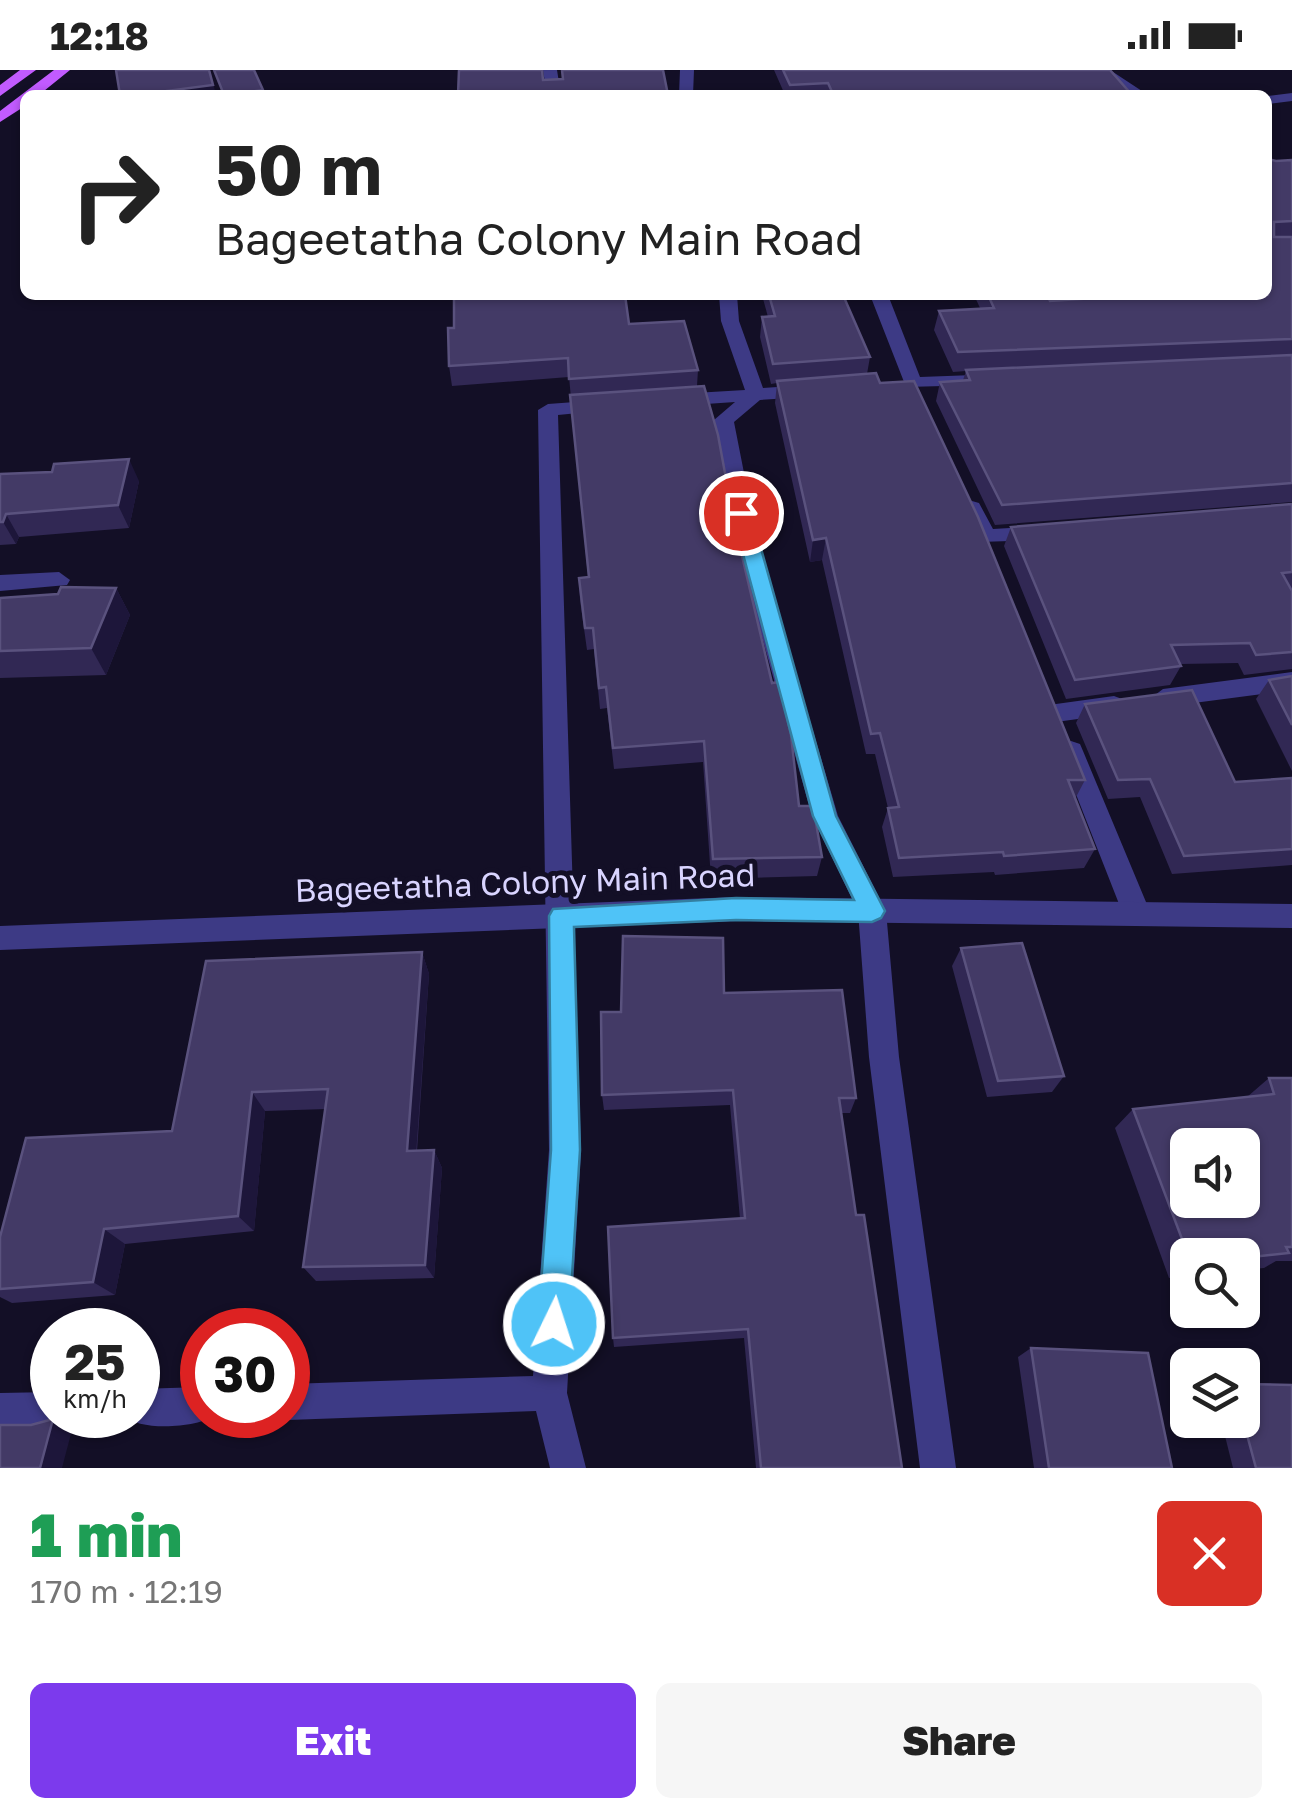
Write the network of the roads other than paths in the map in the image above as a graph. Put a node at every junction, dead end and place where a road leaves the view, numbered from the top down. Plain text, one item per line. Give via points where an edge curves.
1 (28, 70) edge
2 (64, 70) edge
3 (1101, 70) edge
4 (37, 90) edge
5 (1134, 90) edge
6 (0, 92) edge
7 (20, 102) edge
8 (0, 118) edge
9 (728, 300) edge
10 (881, 300) edge
11 (990, 380) edge
12 (834, 389) edge
13 (756, 394) junction
14 (661, 402) edge
15 (624, 404) edge
16 (962, 486) edge
17 (1062, 531) edge
18 (59, 580) dead end
19 (0, 583) edge
20 (1292, 681) edge
21 (872, 911) junction
22 (1137, 914) junction
23 (562, 916) junction
24 (1292, 916) edge
25 (0, 938) edge
26 (549, 1393) junction
27 (310, 1401) edge
28 (30, 1411) edge
29 (0, 1412) edge
30 (568, 1468) edge
31 (938, 1468) edge

1 - 6 main road
2 - 4 main road
3 - 5 street
7 - 8 main road
9 - 13 street
10 - 11 street via 909,389
12 - 13 street
13 - 14 street
13 - 21 street via 724,420 747,544 824,816
15 - 23 street via 548,410
16 - 17 street via 989,546
18 - 19 street
20 - 22 street via 1052,704
21 - 22 street, Bageetatha Colony Main Road
21 - 23 street, Bageetatha Colony Main Road
21 - 31 street via 884,1056
22 - 24 street, Bageetatha Colony Main Road
23 - 25 street, Bageetatha Colony Main Road
23 - 26 street via 566,1150
26 - 27 street
26 - 30 street
28 - 29 street

